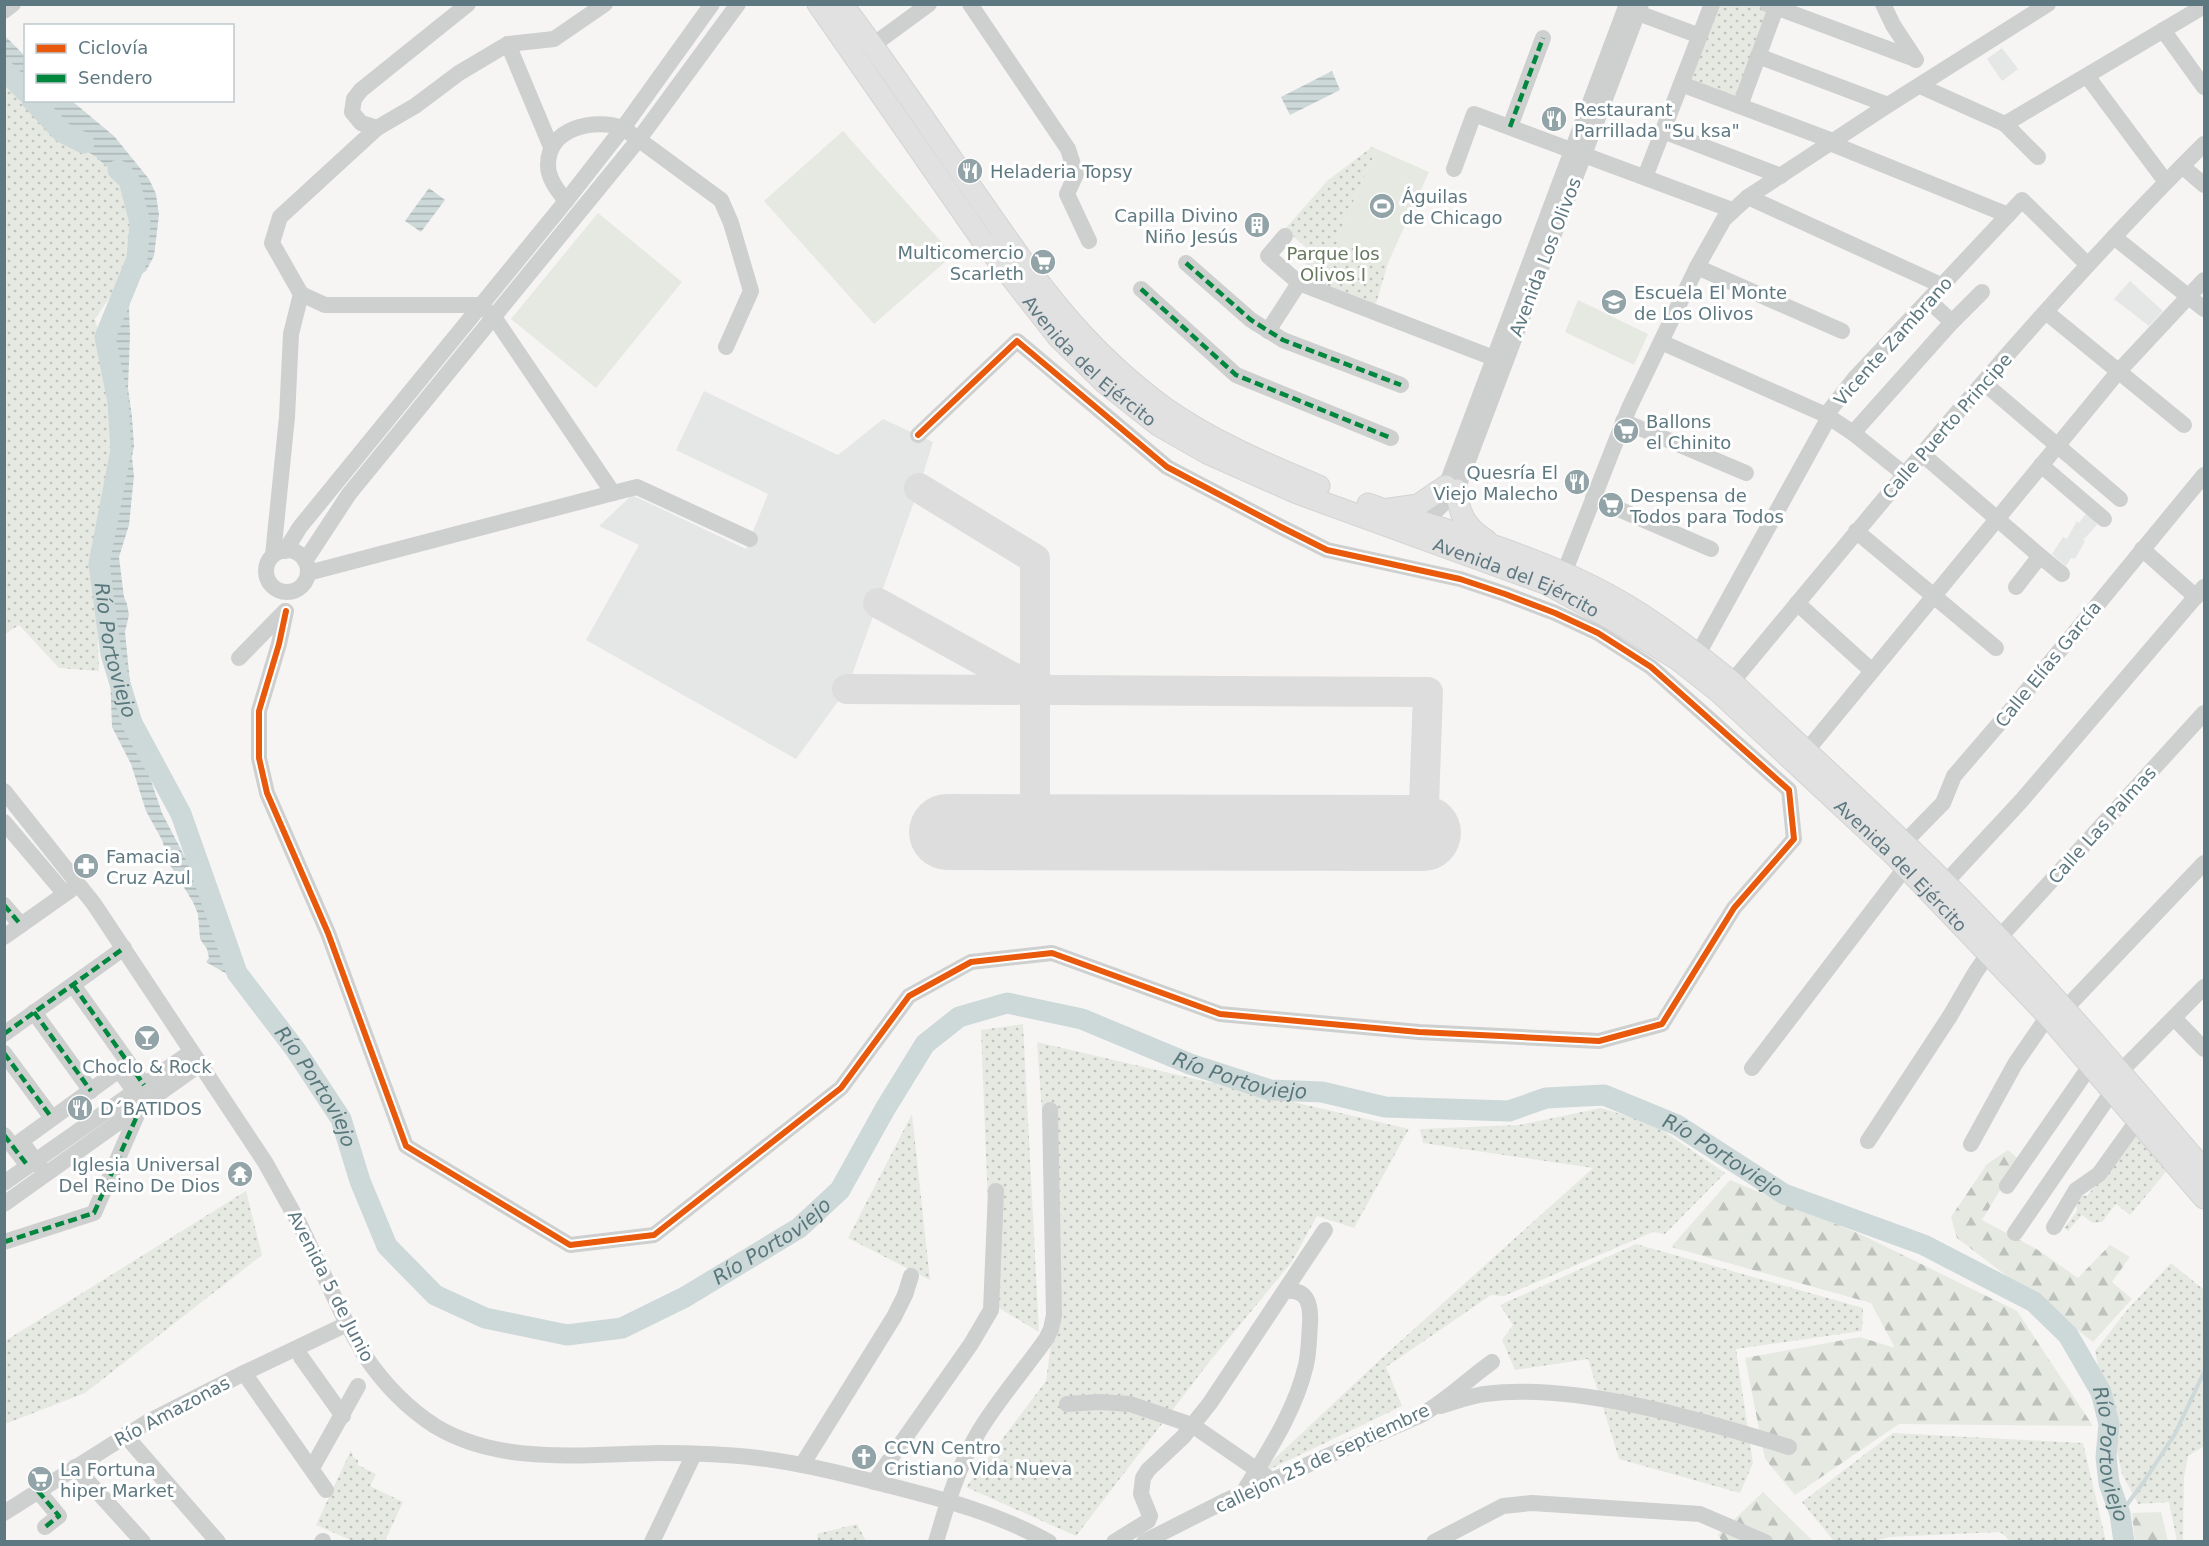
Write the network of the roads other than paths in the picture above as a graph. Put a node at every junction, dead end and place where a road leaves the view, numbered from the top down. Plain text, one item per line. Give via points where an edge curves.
1 (13, 4) edge
2 (468, 4) edge
3 (605, 4) edge
4 (712, 4) edge
5 (738, 4) edge
6 (818, 4) edge
7 (842, 4) edge
8 (929, 4) edge
9 (969, 4) edge
10 (1712, 4) edge
11 (1883, 4) edge
12 (2049, 4) edge
13 (1771, 6) edge
14 (2205, 6) edge
15 (1635, 7) edge
16 (4, 11) edge
17 (2163, 30) junction
18 (1700, 36) junction
19 (1543, 38) dead end
20 (508, 44) junction
21 (873, 45) junction
22 (853, 54) junction
23 (1758, 56) junction
24 (1915, 59) junction
25 (2087, 76) junction
26 (1925, 82) junction
27 (1682, 84) junction
28 (2205, 87) edge
29 (1888, 105) junction
30 (1740, 106) junction
31 (2005, 124) junction
32 (1510, 127) junction
33 (623, 128) junction
34 (377, 129) junction
35 (1663, 131) junction
36 (639, 139) junction
37 (1831, 142) junction
38 (2205, 144) edge
39 (551, 147) junction
40 (1578, 152) junction
41 (2038, 157) dead end
42 (2182, 166) junction
43 (1454, 169) dead end
44 (1781, 176) junction
45 (1645, 177) junction
46 (2166, 182) junction
47 (2205, 185) edge
48 (1748, 197) junction
49 (566, 201) junction
50 (1732, 210) junction
51 (2008, 215) junction
52 (1285, 236) dead end
53 (2114, 237) junction
54 (1089, 241) dead end
55 (1186, 263) dead end
56 (2088, 265) junction
57 (1697, 267) junction
58 (2205, 280) edge
59 (1299, 283) junction
60 (1943, 286) junction
61 (1141, 289) dead end
62 (1982, 292) dead end
63 (301, 294) junction
64 (2189, 296) junction
65 (1929, 301) junction
66 (480, 305) junction
67 (2205, 309) edge
68 (2046, 312) junction
69 (494, 317) junction
70 (1952, 322) junction
71 (1268, 331) junction
72 (1842, 331) dead end
73 (1661, 342) junction
74 (726, 347) dead end
75 (1499, 360) junction
76 (2118, 372) junction
77 (1984, 383) junction
78 (1401, 385) dead end
79 (1827, 416) junction
80 (1623, 421) junction
81 (2184, 425) dead end
82 (1853, 433) junction
83 (918, 435) dead end
84 (1391, 438) dead end
85 (2057, 445) junction
86 (1922, 454) junction
87 (2041, 465) junction
88 (1746, 473) dead end
89 (1904, 474) junction
90 (2205, 475) edge
91 (613, 493) junction
92 (1449, 494) junction
93 (1593, 498) junction
94 (2120, 499) dead end
95 (1383, 516) junction
96 (1996, 518) junction
97 (2104, 519) dead end
98 (1420, 521) junction
99 (1856, 531) junction
100 (1450, 532) junction
101 (750, 539) dead end
102 (1499, 549) junction
103 (1711, 549) dead end
104 (2142, 549) junction
105 (279, 553) junction
106 (1467, 554) junction
107 (2040, 556) junction
108 (306, 567) junction
109 (1564, 573) junction
110 (2062, 574) dead end
111 (2016, 587) dead end
112 (283, 592) junction
113 (2200, 592) edge
114 (1934, 596) junction
115 (1797, 603) junction
116 (286, 611) junction
117 (1996, 648) dead end
118 (240, 658) dead end
119 (1692, 660) junction
120 (1872, 671) junction
121 (1726, 687) junction
122 (2205, 713) edge
123 (1801, 757) junction
124 (4, 791) edge
125 (4, 822) edge
126 (1901, 855) junction
127 (2205, 863) edge
128 (1945, 883) junction
129 (80, 884) junction
130 (65, 894) junction
131 (4, 905) edge
132 (21, 925) junction
133 (4, 937) edge
134 (1994, 945) junction
135 (124, 948) junction
136 (73, 985) junction
137 (2205, 987) edge
138 (34, 1012) junction
139 (2056, 1013) junction
140 (2174, 1018) junction
141 (4, 1034) edge
142 (2205, 1048) edge
143 (4, 1053) edge
144 (2096, 1058) junction
145 (195, 1059) junction
146 (1752, 1068) dead end
147 (2119, 1080) junction
148 (91, 1091) junction
149 (141, 1097) junction
150 (1050, 1110) dead end
151 (52, 1118) junction
152 (2138, 1121) junction
153 (4, 1135) edge
154 (1868, 1141) dead end
155 (1971, 1144) dead end
156 (36, 1167) junction
157 (2205, 1170) edge
158 (4, 1183) edge
159 (2007, 1186) dead end
160 (996, 1191) dead end
161 (2205, 1198) edge
162 (4, 1204) edge
163 (2054, 1227) dead end
164 (1325, 1230) dead end
165 (2015, 1233) dead end
166 (4, 1242) edge
167 (911, 1276) dead end
168 (1285, 1291) junction
169 (347, 1324) junction
170 (301, 1357) dead end
171 (1492, 1362) dead end
172 (244, 1373) junction
173 (358, 1386) dead end
174 (1067, 1404) dead end
175 (1433, 1409) junction
176 (342, 1416) junction
177 (1192, 1425) junction
178 (125, 1435) junction
179 (1789, 1447) dead end
180 (694, 1454) junction
181 (802, 1465) junction
182 (75, 1467) junction
183 (312, 1468) junction
184 (1257, 1470) junction
185 (1272, 1480) junction
186 (874, 1482) junction
187 (326, 1490) dead end
188 (38, 1491) junction
189 (1243, 1493) junction
190 (948, 1501) junction
191 (4, 1513) edge
192 (45, 1527) dead end
193 (143, 1542) edge
194 (218, 1542) edge
195 (652, 1542) edge
196 (936, 1542) edge
197 (1049, 1542) edge
198 (1114, 1542) edge
199 (1144, 1542) edge
200 (1434, 1542) edge
201 (1765, 1542) edge

1 - 16 street
2 - 34 street via 354,99 352,112 361,123
3 - 20 street via 554,39
4 - 33 street
5 - 36 street
6 - 22 main road, Avenida del Ejército
7 - 21 main road, Avenida del Ejército
8 - 21 street
9 - 54 street via 1068,149 1076,174 1067,194
10 - 18 street
11 - 24 street
12 - 26 street
13 - 23 street
13 - 24 street
14 - 17 street
15 - 18 street
15 - 40 street, Avenida Los Olivos
17 - 25 street
17 - 28 street
18 - 27 street
19 - 32 street
20 - 34 street
20 - 39 street
21 - 22 street
21 - 95 main road, Avenida del Ejército via 1032,275 1076,329 1120,372 1206,433
22 - 95 main road, Avenida del Ejército via 982,240 1058,337 1105,383 1158,425 1209,454 1269,482
23 - 29 street
23 - 30 street
24 - 26 street
25 - 31 street
25 - 46 street
26 - 29 street
26 - 31 street
27 - 30 street
27 - 35 street
29 - 37 street
30 - 37 street
31 - 41 street
32 - 40 street
32 - 43 street via 1474,114
33 - 36 street
33 - 39 street via 591,124 566,132
33 - 49 street
34 - 63 street via 280,217 272,243
35 - 44 street
35 - 45 street
36 - 69 street
36 - 74 street via 721,200 731,223 751,291
37 - 44 street
37 - 51 street
38 - 42 street, Calle Puerto Principe
39 - 49 street via 548,165 552,181
40 - 45 street
40 - 75 street, Avenida Los Olivos
42 - 46 street, Calle Puerto Principe
42 - 47 street
44 - 48 street
45 - 50 street
46 - 53 street, Calle Puerto Principe
48 - 50 street
48 - 60 street
49 - 66 street
50 - 57 street
51 - 56 street, Vicente Zambrano via 2022,200
51 - 60 street, Vicente Zambrano
52 - 59 street via 1268,256
53 - 56 street, Calle Puerto Principe
53 - 64 street
55 - 71 street
56 - 68 street, Calle Puerto Principe
57 - 72 street
57 - 73 street
58 - 64 street
59 - 71 street
59 - 75 street
60 - 65 street, Vicente Zambrano
61 - 84 street via 1236,375
62 - 70 street
63 - 66 street via 325,305
63 - 105 street via 291,334
64 - 67 street
64 - 76 street
65 - 70 street
65 - 79 street, Vicente Zambrano via 1855,378
66 - 69 street
66 - 105 street
68 - 76 street
68 - 77 street, Calle Puerto Principe
69 - 91 street
69 - 108 street via 349,494
70 - 82 street
71 - 78 street
73 - 79 street
73 - 80 street
75 - 92 street, Avenida Los Olivos
76 - 81 street
76 - 85 street
77 - 85 street
77 - 86 street, Calle Puerto Principe
79 - 82 street
79 - 119 street, Vicente Zambrano
80 - 88 street
80 - 93 street
82 - 89 street
83 - 116 street via 1017,341 1167,467 1281,527 1327,550 1460,579 1505,594 1598,633 1650,667 1789,790 1794,839 1734,908 1662,1024 1599,1041 1419,1032 1220,1014 1052,953 971,962 909,996 841,1088 654,1235 570,1245 406,1146 328,933 267,793 259,759 259,711
85 - 87 street
85 - 94 street
86 - 89 street, Calle Puerto Principe
86 - 96 street
87 - 96 street
87 - 97 street
89 - 99 street, Calle Puerto Principe
90 - 104 street, Calle Elías García
91 - 101 street via 637,487
91 - 108 street
92 - 95 main road
92 - 98 street
92 - 100 street
92 - 102 main road via 1476,534
93 - 103 street
93 - 109 street
95 - 98 main road, Avenida del Ejército
95 - 106 main road, Avenida del Ejército
96 - 107 street
96 - 114 street
98 - 100 main road, Avenida del Ejército
99 - 114 street
99 - 115 street, Calle Puerto Principe
100 - 102 main road, Avenida del Ejército
100 - 106 street
102 - 109 main road, Avenida del Ejército
104 - 113 street
104 - 126 street, Calle Elías García via 1954,776 1943,803
105 - 108 street via 296,553
105 - 112 street via 266,567 271,586
106 - 119 main road, Avenida del Ejército via 1547,584
107 - 110 street
107 - 111 street
108 - 112 street via 306,580 297,590
109 - 119 main road, Avenida del Ejército via 1629,606
112 - 116 street
113 - 128 street via 2022,800
114 - 117 street
114 - 120 street
115 - 120 street
115 - 121 street, Calle Puerto Principe
116 - 118 street
119 - 121 main road, Avenida del Ejército
120 - 123 street
121 - 123 main road, Avenida del Ejército
122 - 134 street, Calle Las Palmas
123 - 126 main road, Avenida del Ejército
124 - 129 street, Avenida 5 de Junio
125 - 130 street
126 - 128 main road, Avenida del Ejército
126 - 134 main road, Avenida del Ejército
126 - 146 street, Calle Elías García
127 - 139 street
128 - 134 main road, Avenida del Ejército
129 - 130 street
129 - 135 street, Avenida 5 de Junio
130 - 132 street
131 - 132 street
132 - 133 street
134 - 139 main road, Avenida del Ejército
134 - 154 street, Calle Las Palmas
135 - 136 street
135 - 145 street, Avenida 5 de Junio
136 - 138 street
136 - 149 street
137 - 140 street
138 - 141 street
138 - 148 street
139 - 144 main road, Avenida del Ejército
139 - 155 street via 2015,1064
140 - 142 street
140 - 147 street
143 - 151 street
144 - 147 main road, Avenida del Ejército
144 - 159 street
145 - 149 street
145 - 169 street, Avenida 5 de Junio via 283,1192
147 - 152 main road, Avenida del Ejército
147 - 157 main road, Avenida del Ejército
147 - 165 street
148 - 149 street via 119,1070
148 - 151 street
149 - 156 street
149 - 166 street via 94,1213
150 - 190 street via 1054,1315 1051,1329 978,1432
151 - 156 street via 21,1141
152 - 161 main road, Avenida del Ejército
152 - 163 street via 2100,1174 2076,1190
153 - 156 street
156 - 158 street
156 - 162 street
160 - 186 street via 991,1310
164 - 168 street
167 - 181 street via 894,1317
168 - 177 street
168 - 184 street via 1295,1290 1306,1298 1310,1318 1308,1354 1282,1426
169 - 172 street, Río Amazonas
169 - 180 street, Avenida 5 de Junio via 380,1378 401,1399 436,1426 472,1443 551,1455
170 - 176 street
171 - 175 street, callejon 25 de septiembre
172 - 178 street, Río Amazonas
172 - 183 street
173 - 176 street
174 - 177 street via 1130,1404
175 - 179 street via 1488,1394 1569,1395 1661,1411
175 - 185 street, callejon 25 de septiembre
176 - 183 street
177 - 184 street
177 - 198 street via 1143,1478 1148,1521
178 - 182 street, Río Amazonas
178 - 194 street
180 - 181 street, Avenida 5 de Junio
180 - 195 street
181 - 186 street, Avenida 5 de Junio
182 - 188 street, Río Amazonas
182 - 193 street
183 - 187 street
184 - 185 street
184 - 189 street
185 - 189 street, callejon 25 de septiembre
186 - 190 street, Avenida 5 de Junio
188 - 191 street, Río Amazonas
188 - 192 street via 59,1516
189 - 199 street, callejon 25 de septiembre
190 - 196 street
190 - 197 street, Avenida 5 de Junio via 1009,1521
200 - 201 street via 1503,1506 1532,1503 1700,1514

